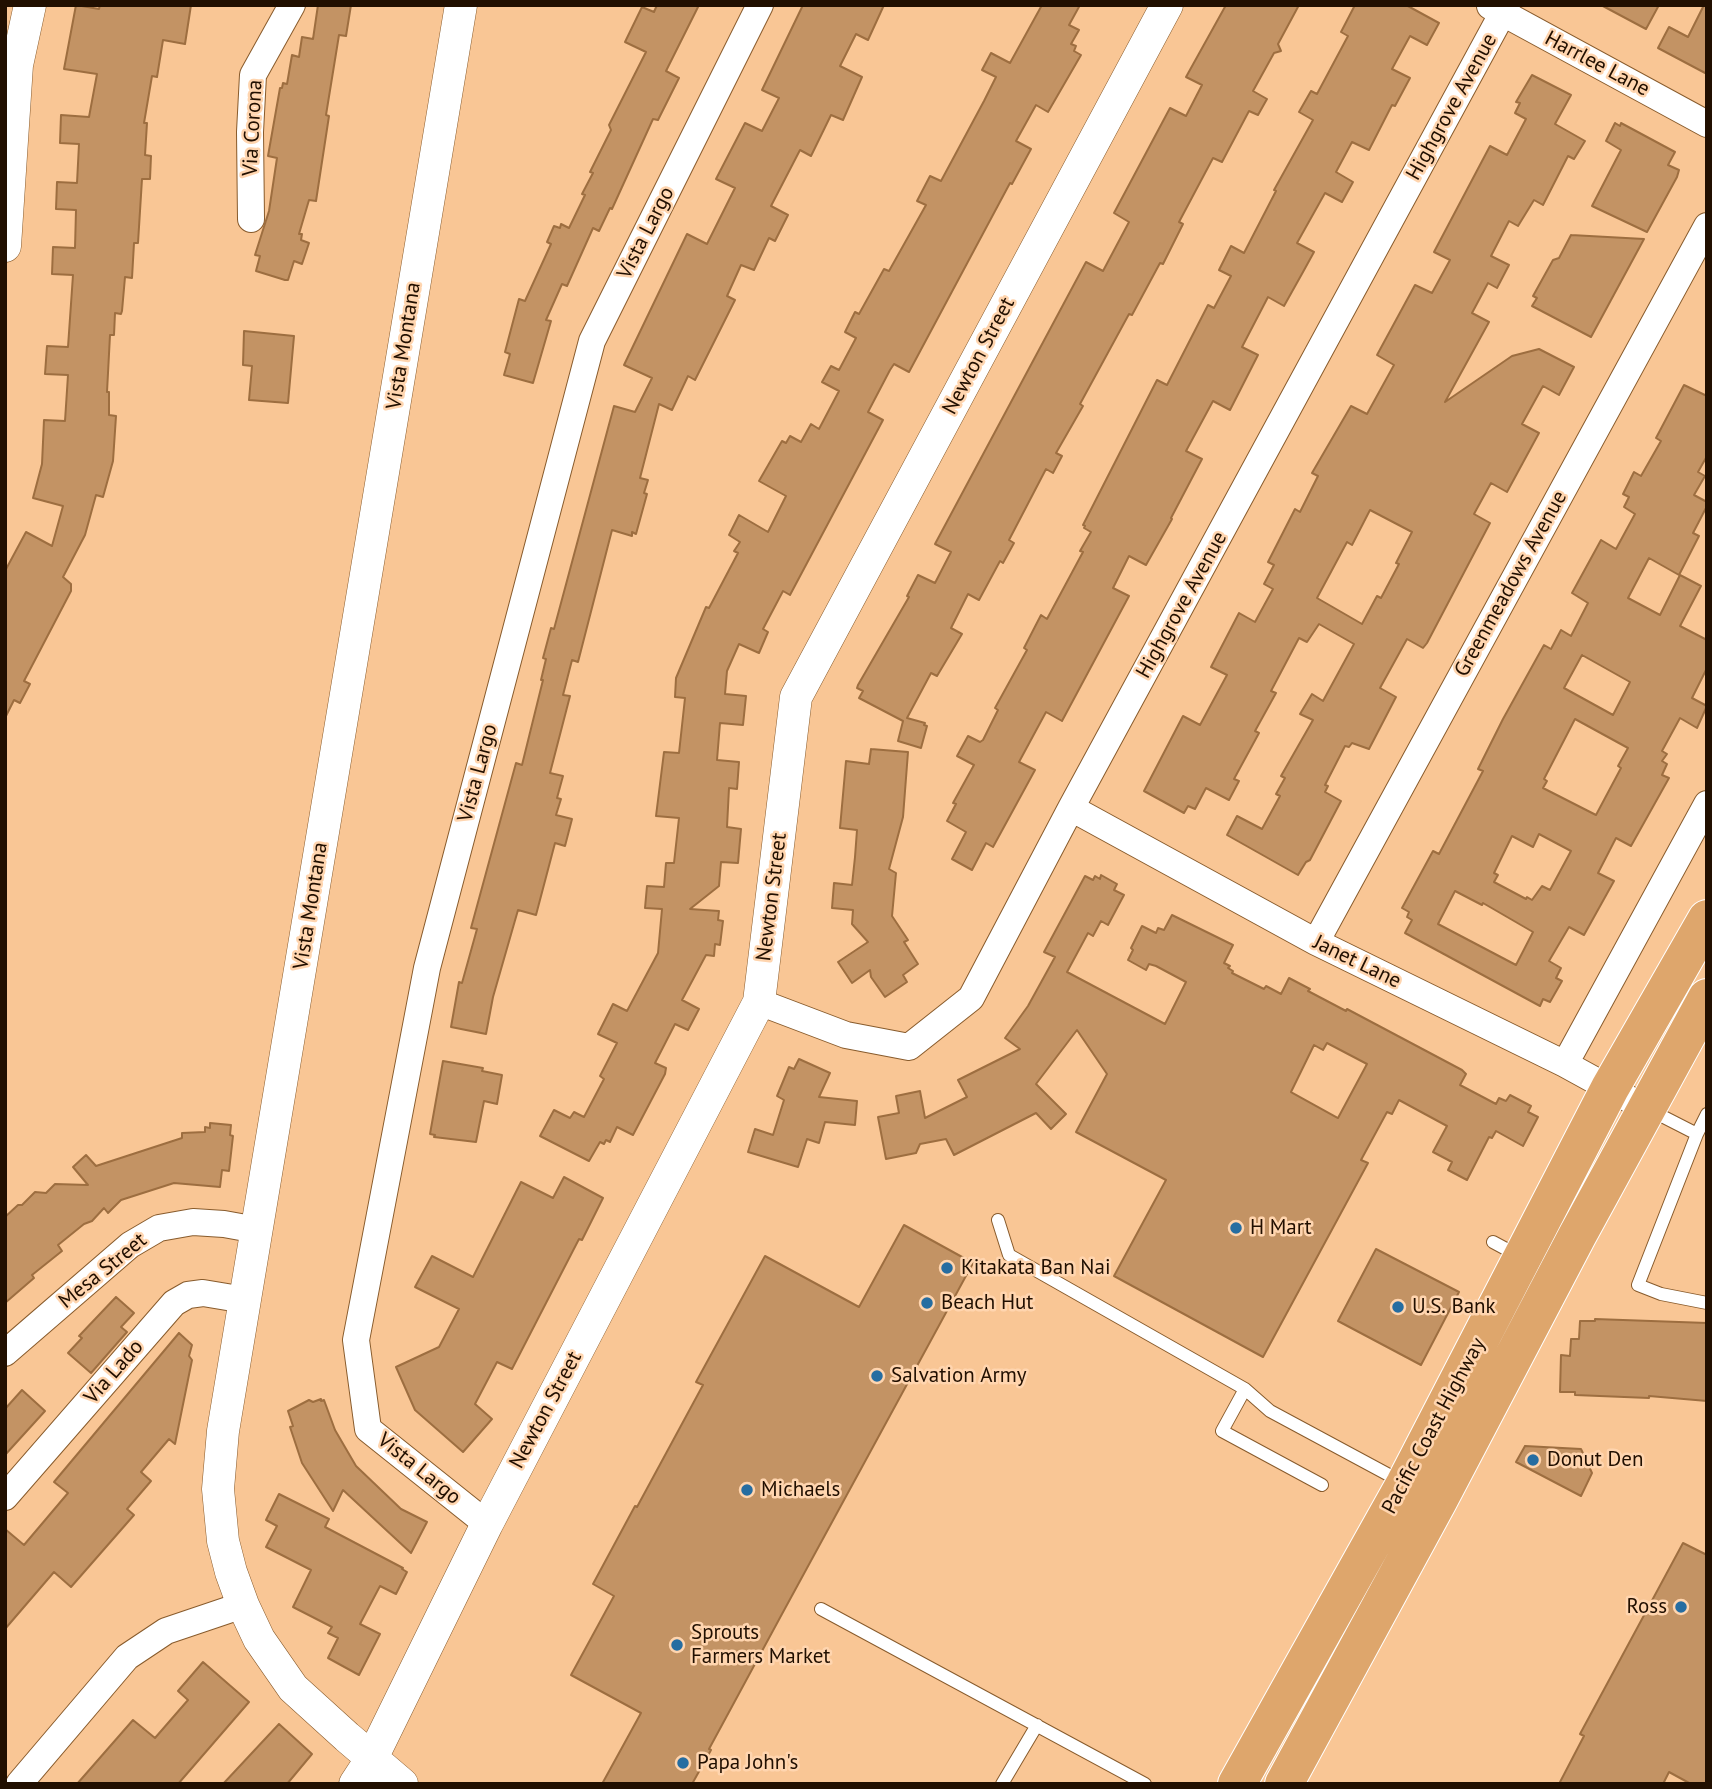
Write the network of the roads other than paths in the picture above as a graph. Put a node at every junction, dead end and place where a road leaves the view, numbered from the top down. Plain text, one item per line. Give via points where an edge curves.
1 (30, 5) edge
2 (292, 5) edge
3 (461, 5) edge
4 (760, 5) edge
5 (1167, 5) edge
6 (1499, 8) edge
7 (1707, 124) edge
8 (251, 219) dead end
9 (1707, 226) edge
10 (5, 246) edge
11 (1707, 804) edge
12 (1071, 808) junction
13 (1707, 919) edge
14 (1315, 942) junction
15 (1707, 998) edge
16 (759, 1002) junction
17 (1565, 1064) junction
18 (1610, 1088) junction
19 (1647, 1108) junction
20 (1707, 1114) edge
21 (1697, 1134) junction
22 (998, 1220) dead end
23 (257, 1230) junction
24 (245, 1300) junction
25 (1707, 1303) edge
26 (5, 1353) edge
27 (1245, 1389) junction
28 (1322, 1485) dead end
29 (1422, 1492) junction
30 (5, 1497) edge
31 (486, 1524) junction
32 (243, 1605) junction
33 (821, 1609) dead end
34 (1037, 1725) junction
35 (364, 1771) edge
36 (19, 1784) edge
37 (402, 1784) edge
38 (1002, 1784) edge
39 (1145, 1784) edge
40 (1237, 1784) edge
41 (1284, 1784) edge

1 - 10 street via 17,65
2 - 8 street, Via Corona via 253,75
3 - 23 street, Vista Montana
4 - 31 street, Vista Largo via 592,341 427,968 356,1340 368,1429
5 - 16 street, Newton Street via 796,697
6 - 7 street, Harrlee Lane
6 - 12 street, Highgrove Avenue
9 - 14 street, Greenmeadows Avenue
11 - 17 street
12 - 14 street, Janet Lane
12 - 16 street, Highgrove Avenue via 971,998 909,1047 846,1035
13 - 18 highway, Pacific Coast Highway
14 - 17 street, Janet Lane
15 - 19 highway, Pacific Coast Highway
16 - 31 street, Newton Street
17 - 18 street, Janet Lane
18 - 19 street, Janet Lane
18 - 29 highway, Pacific Coast Highway via 1508,1250
19 - 21 lane
19 - 29 highway, Pacific Coast Highway via 1577,1236
20 - 21 lane
21 - 25 lane via 1639,1285
22 - 27 lane via 1009,1255
23 - 24 street, Vista Montana
23 - 26 street, Mesa Street via 192,1222 159,1228 130,1245
24 - 30 street, Via Lado via 203,1293 174,1303
24 - 32 street, Vista Montana via 218,1489 223,1541
27 - 28 lane via 1222,1431
27 - 29 lane via 1270,1411
29 - 40 highway, Pacific Coast Highway
29 - 41 highway, Pacific Coast Highway
31 - 35 street, Newton Street
32 - 35 street, Vista Montana via 259,1639 293,1688
32 - 36 street via 166,1631 127,1657
33 - 34 lane
34 - 38 lane
34 - 39 lane
35 - 37 street, Vista Montana

